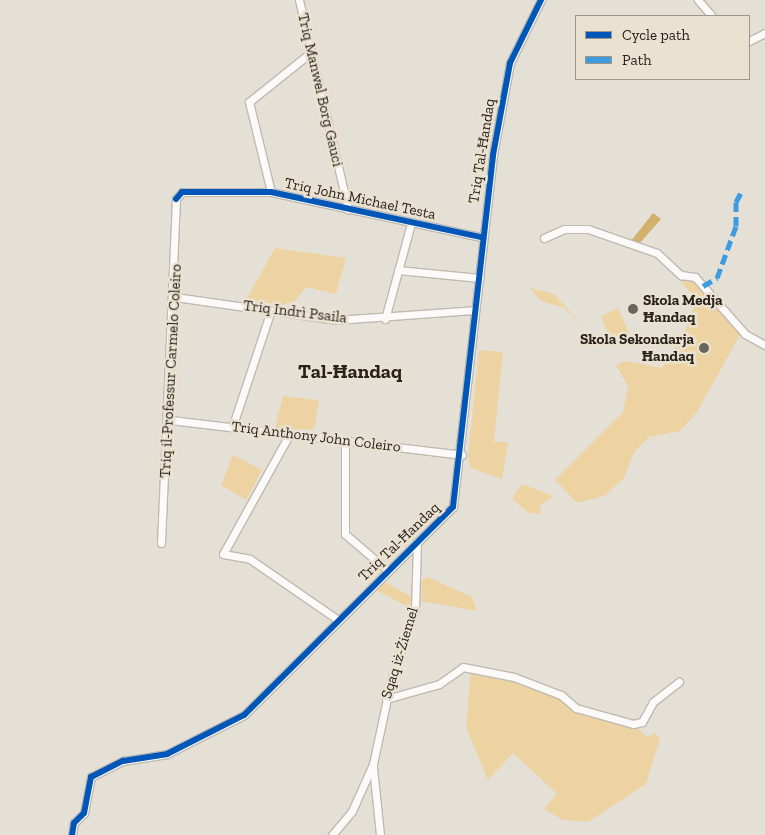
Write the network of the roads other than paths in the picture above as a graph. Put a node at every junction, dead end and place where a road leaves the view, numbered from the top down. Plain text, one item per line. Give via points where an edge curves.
1 (299, 0) edge
2 (541, 0) edge
3 (698, 0) edge
4 (711, 15) edge
5 (765, 33) edge
6 (750, 40) edge
7 (309, 54) junction
8 (271, 192) junction
9 (176, 199) joint
10 (348, 209) junction
11 (411, 223) junction
12 (481, 237) junction
13 (544, 238) dead end
14 (398, 270) junction
15 (480, 278) junction
16 (175, 297) junction
17 (271, 310) junction
18 (474, 310) junction
19 (385, 319) junction
20 (765, 345) edge
21 (170, 420) junction
22 (232, 428) junction
23 (288, 435) junction
24 (345, 440) junction
25 (462, 455) junction
26 (417, 542) junction
27 (161, 543) dead end
28 (387, 570) junction
29 (338, 620) junction
30 (679, 682) dead end
31 (386, 699) junction
32 (373, 764) junction
33 (72, 835) edge
34 (332, 835) edge
35 (380, 835) edge

1 - 7 street, Triq Manwel Borg Gauci
2 - 12 street, Triq Tal-Ħandaq via 510,63
3 - 4 street
5 - 6 street
7 - 8 street via 249,102
7 - 10 street, Triq Manwel Borg Gauci
8 - 9 street, Triq John Michael Testa via 182,192
8 - 10 street, Triq John Michael Testa
9 - 16 street, Triq il-Professur Carmelo Coleiro
10 - 11 street, Triq John Michael Testa
11 - 12 street, Triq John Michael Testa
11 - 14 street
12 - 15 street, Triq Tal-Ħandaq
13 - 20 street via 564,229 588,229 657,253 681,275 695,277 745,334
14 - 15 street
14 - 19 street
15 - 18 street, Triq Tal-Ħandaq
16 - 17 street, Triq Indrì Psaila
16 - 21 street, Triq il-Professur Carmelo Coleiro
17 - 19 street, Triq Indrì Psaila via 336,320
17 - 22 street
18 - 19 street, Triq Indrì Psaila
18 - 25 street, Triq Tal-Ħandaq
21 - 22 street, Triq Anthony John Coleiro
21 - 27 street, Triq il-Professur Carmelo Coleiro
22 - 23 street, Triq Anthony John Coleiro
23 - 24 street, Triq Anthony John Coleiro
23 - 29 street via 224,554 250,560
24 - 25 street, Triq Anthony John Coleiro
24 - 28 street via 345,534
25 - 26 street, Triq Tal-Ħandaq via 454,507
26 - 28 street, Triq Tal-Ħandaq
26 - 31 street, Sqaq iż-Żiemel via 414,610
28 - 29 street, Triq Tal-Ħandaq
29 - 33 street, Triq Tal-Ħandaq via 244,715 167,754 123,762 91,777 84,812 74,823
30 - 31 street via 653,702 642,722 633,724 576,708 561,695 514,677 463,667 439,684
31 - 32 street, Sqaq iż-Żiemel
32 - 34 street via 352,811
32 - 35 street

